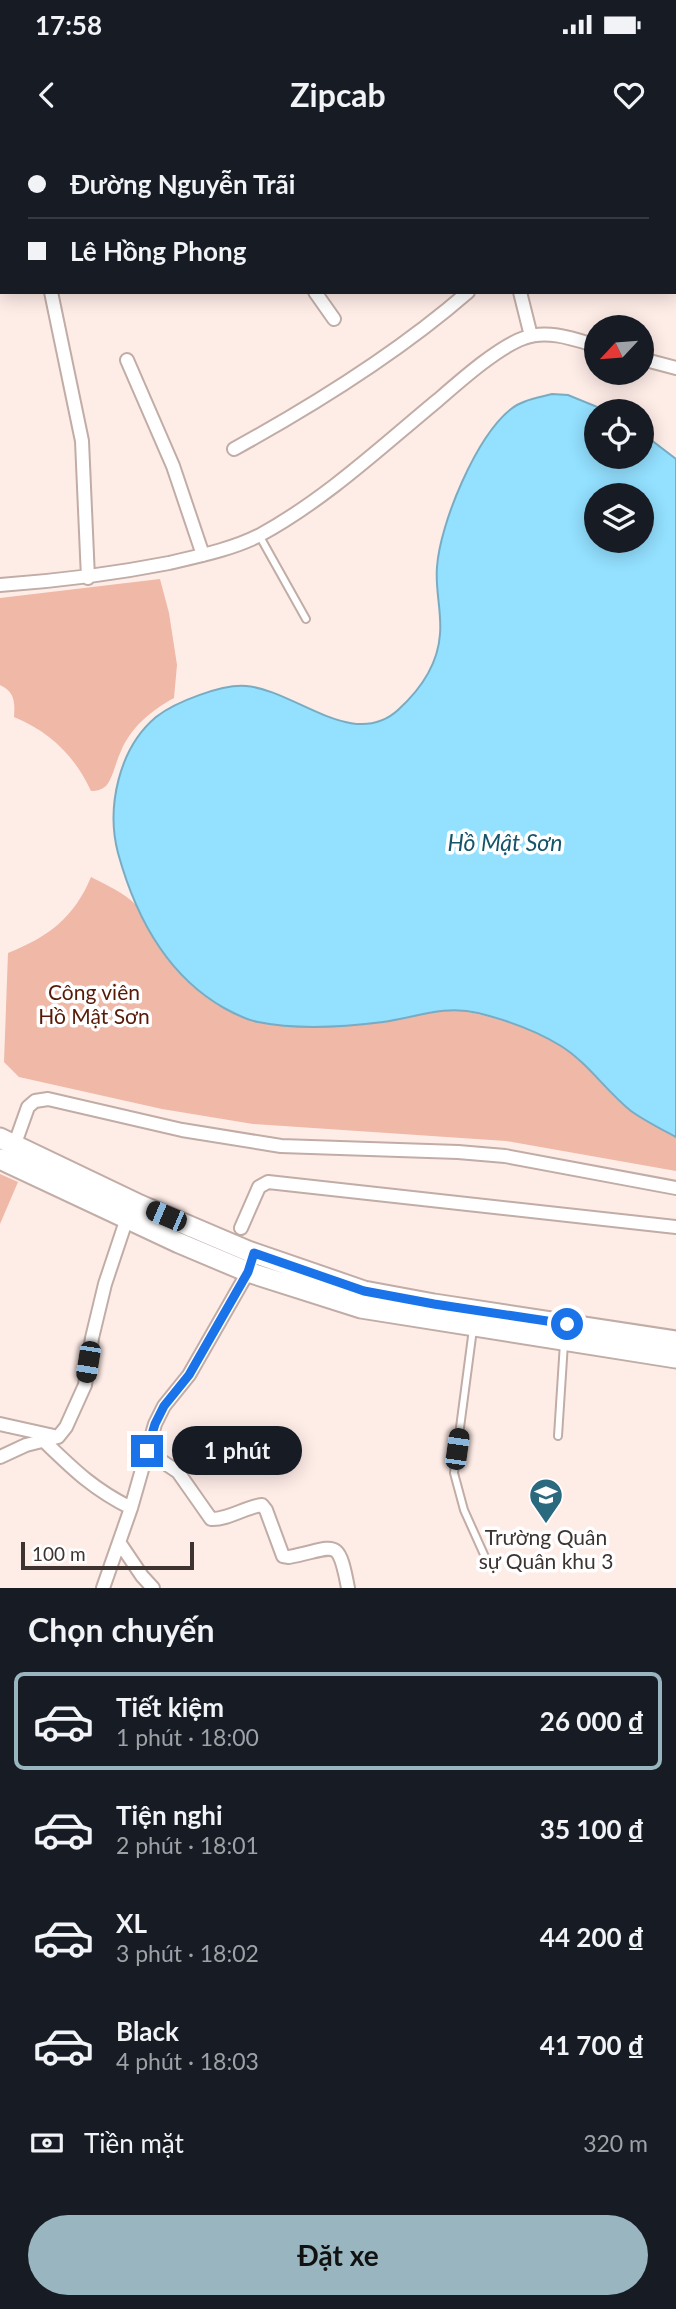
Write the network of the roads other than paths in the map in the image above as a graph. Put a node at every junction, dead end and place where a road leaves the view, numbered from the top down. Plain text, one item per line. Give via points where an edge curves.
1 (51, 294) edge
2 (316, 294) edge
3 (466, 294) edge
4 (520, 294) edge
5 (334, 319) dead end
6 (531, 336) junction
7 (584, 343) edge
8 (127, 360) dead end
9 (654, 362) edge
10 (676, 368) edge
11 (233, 449) dead end
12 (259, 536) junction
13 (203, 555) junction
14 (88, 578) junction
15 (0, 585) edge
16 (306, 619) dead end
17 (6, 1151) edge
18 (676, 1188) edge
19 (127, 1218) junction
20 (676, 1227) edge
21 (241, 1228) dead end
22 (251, 1263) junction
23 (473, 1327) junction
24 (566, 1332) junction
25 (676, 1341) edge
26 (676, 1358) edge
27 (0, 1424) edge
28 (558, 1436) dead end
29 (58, 1437) junction
30 (44, 1441) junction
31 (147, 1451) junction
32 (0, 1457) edge
33 (131, 1508) junction
34 (118, 1542) junction
35 (486, 1559) dead end
36 (103, 1588) edge
37 (153, 1588) edge
38 (348, 1588) edge

1 - 14 street via 82,441
2 - 5 street
3 - 11 street via 416,335
4 - 6 street
6 - 7 street via 544,333
6 - 12 street via 474,369 347,476
8 - 13 street via 173,466
9 - 10 street
12 - 13 street
12 - 16 lane
13 - 14 street
14 - 15 street
17 - 18 street via 28,1107 48,1100 281,1146 505,1156
17 - 19 highway
17 - 22 highway via 140,1205
19 - 22 highway
19 - 29 street via 105,1284 85,1385
20 - 21 street via 268,1182 259,1187
22 - 23 highway via 362,1308
22 - 24 highway
22 - 31 street via 189,1375 164,1406
23 - 24 highway
23 - 35 lane via 454,1474
24 - 25 highway
24 - 26 highway
24 - 28 lane
27 - 29 street
29 - 30 street
30 - 32 street
30 - 33 street via 83,1479
31 - 33 street
31 - 38 street via 178,1472 211,1519 262,1505 283,1556 336,1550 342,1556
33 - 34 street
34 - 36 street
34 - 37 street

